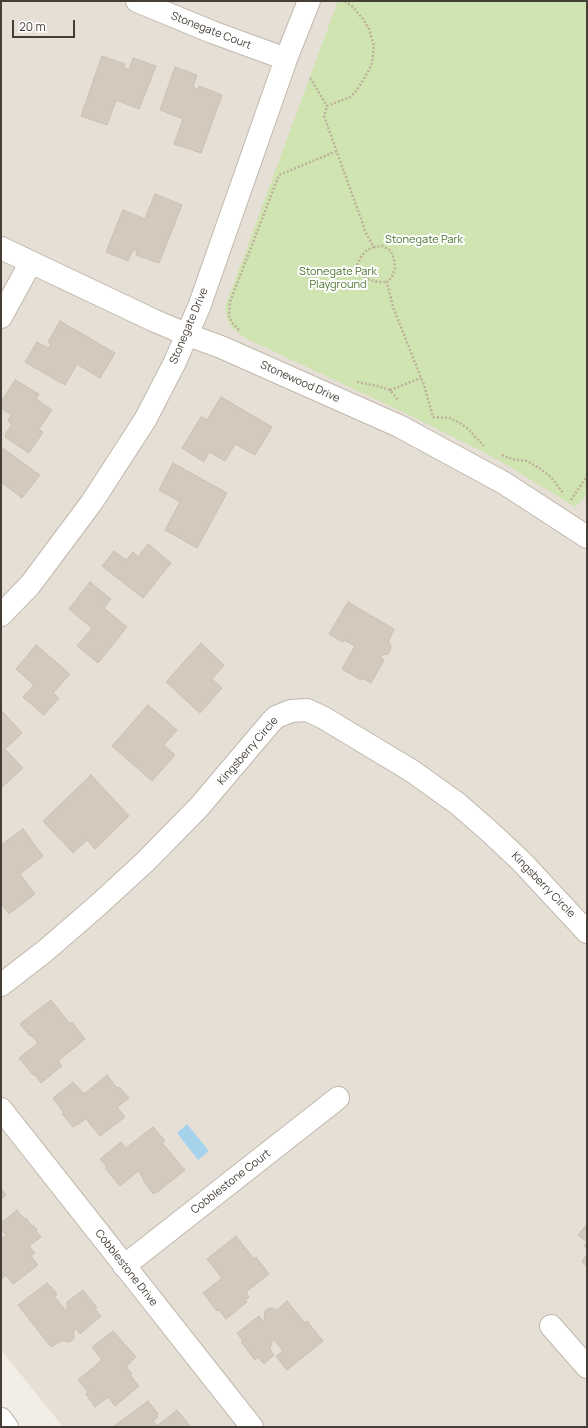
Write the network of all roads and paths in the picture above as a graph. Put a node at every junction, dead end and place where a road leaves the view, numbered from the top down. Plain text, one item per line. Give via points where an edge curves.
1 (137, 1) edge
2 (309, 1) edge
3 (345, 1) edge
4 (286, 59) junction
5 (310, 78) dead end
6 (327, 106) junction
7 (337, 151) junction
8 (374, 247) junction
9 (1, 248) edge
10 (31, 262) junction
11 (387, 282) junction
12 (1, 317) edge
13 (244, 334) dead end
14 (188, 335) junction
15 (421, 378) junction
16 (353, 382) dead end
17 (390, 390) junction
18 (399, 402) dead end
19 (429, 417) dead end
20 (433, 417) junction
21 (489, 450) dead end
22 (498, 454) dead end
23 (587, 476) edge
24 (587, 536) edge
25 (1, 615) edge
26 (587, 932) edge
27 (1, 985) edge
28 (338, 1098) dead end
29 (1, 1109) edge
30 (124, 1266) junction
31 (551, 1326) dead end
32 (587, 1367) edge
33 (1, 1419) edge
34 (7, 1427) edge
35 (252, 1427) edge

1 - 4 street, Stonegate Court
2 - 4 street, Stonegate Drive
3 - 6 path via 363,19 369,30 374,46 372,63 364,80 350,97
4 - 14 street, Stonegate Drive
5 - 6 path
6 - 7 path via 324,116
7 - 8 path via 366,233
7 - 13 path via 279,175 230,302 230,317 233,324
8 - 11 path via 383,246 391,251 394,259 392,277
8 - 11 path via 362,255 357,265 367,279
9 - 10 street, Stonewood Drive
10 - 12 street
10 - 14 street, Stonewood Drive
11 - 15 path via 393,307
14 - 24 street, Stonewood Drive via 222,347 399,426 504,483
14 - 25 street, Stonegate Drive via 144,420 92,502 30,585
15 - 17 path
15 - 20 path
16 - 17 path
17 - 18 path
19 - 20 path
20 - 21 path via 450,418 460,423
22 - 23 path via 527,461 540,468 567,497 569,504
26 - 27 street, Kingsberry Circle via 521,861 458,804 412,771 324,718 308,710 295,710 276,717 199,807 146,862 51,946
28 - 30 street, Cobblestone Court
29 - 30 street, Cobblestone Drive
30 - 35 street, Cobblestone Drive
31 - 32 street
33 - 34 street

